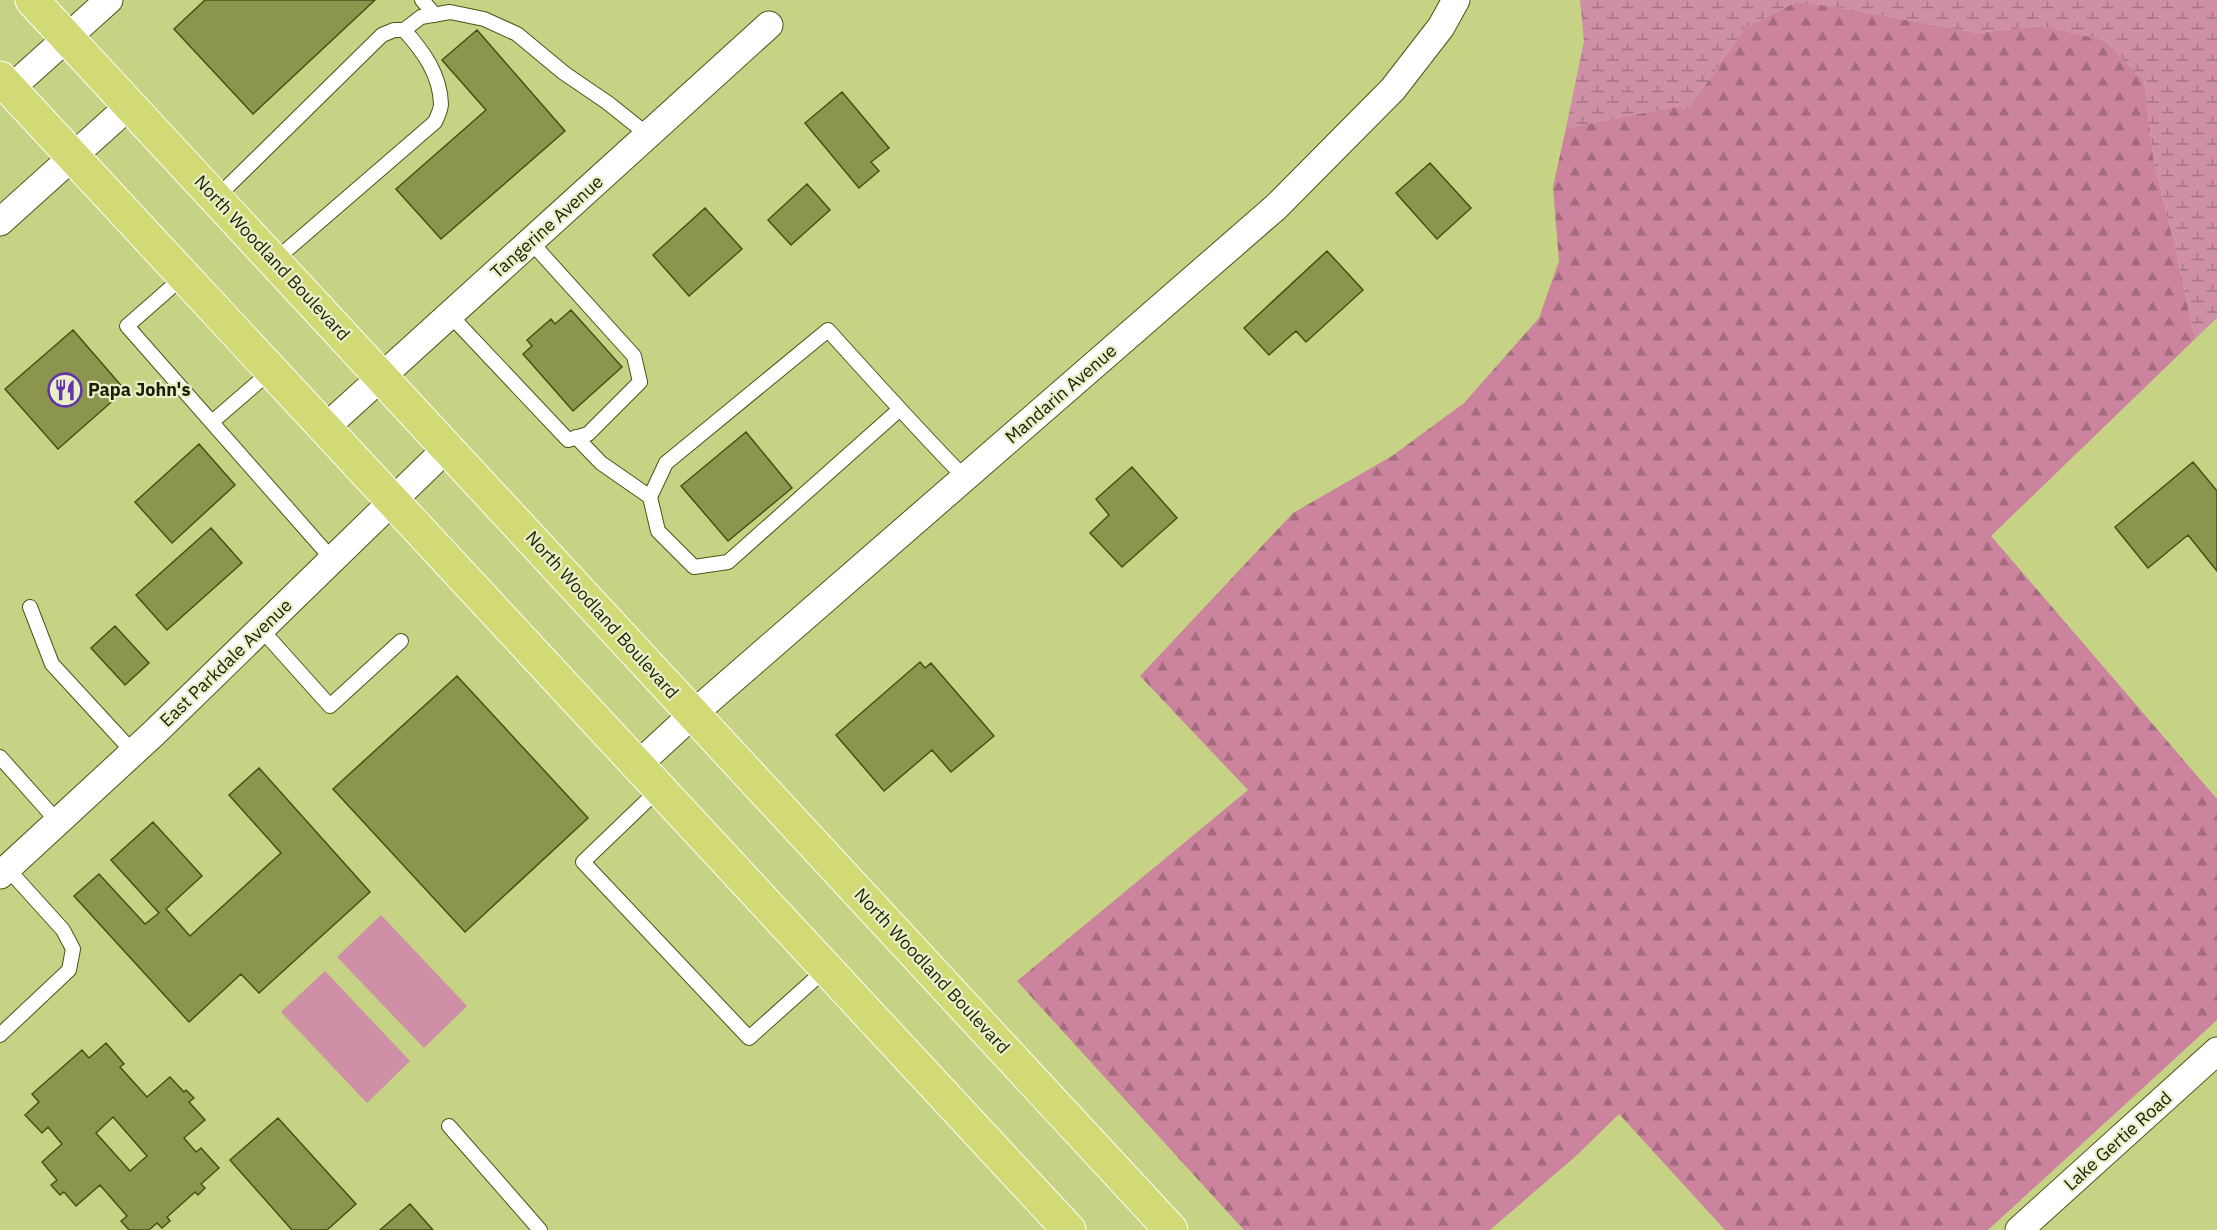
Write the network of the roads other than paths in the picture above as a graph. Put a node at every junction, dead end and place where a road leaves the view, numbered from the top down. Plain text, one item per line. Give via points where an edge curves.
1 (32, 0) edge
2 (109, 0) edge
3 (422, 0) edge
4 (1456, 0) edge
5 (435, 15) junction
6 (769, 25) dead end
7 (404, 30) junction
8 (66, 37) junction
9 (5, 83) edge
10 (130, 105) junction
11 (648, 135) junction
12 (73, 157) junction
13 (216, 198) junction
14 (0, 222) edge
15 (531, 242) junction
16 (274, 261) junction
17 (184, 276) junction
18 (450, 315) junction
19 (271, 370) junction
20 (382, 377) junction
21 (900, 410) junction
22 (212, 422) junction
23 (325, 428) junction
24 (576, 437) junction
25 (448, 447) junction
26 (965, 477) junction
27 (650, 497) junction
28 (392, 501) junction
29 (332, 559) junction
30 (30, 607) dead end
31 (261, 629) junction
32 (402, 641) dead end
33 (693, 714) junction
34 (133, 752) junction
35 (0, 757) edge
36 (639, 764) junction
37 (661, 788) junction
38 (57, 822) junction
39 (4, 872) edge
40 (827, 968) junction
41 (0, 1035) edge
42 (2217, 1051) edge
43 (450, 1126) dead end
44 (540, 1230) edge
45 (1069, 1230) edge
46 (1171, 1230) edge
47 (2019, 1230) edge

1 - 8 main road, North Woodland Boulevard
2 - 8 street
3 - 5 lane
4 - 26 street, Mandarin Avenue via 1441,27 1393,89 1276,207
5 - 7 lane via 421,17
5 - 11 lane via 450,12 484,19 517,34
6 - 11 street, Tangerine Avenue
7 - 13 lane via 382,35
7 - 16 lane via 425,53 434,74 441,106 435,122
8 - 9 street
8 - 10 main road, North Woodland Boulevard
9 - 12 main road
10 - 12 street
10 - 13 main road, North Woodland Boulevard
11 - 15 street, Tangerine Avenue
12 - 14 street
12 - 17 main road
13 - 16 main road, North Woodland Boulevard
15 - 18 street, Tangerine Avenue
15 - 24 lane via 634,356 638,373 640,382 588,434
16 - 20 main road, North Woodland Boulevard
17 - 19 main road
17 - 22 lane via 127,326
18 - 20 street, Tangerine Avenue
18 - 24 lane via 568,440
19 - 22 lane
19 - 23 main road
20 - 23 street, Tangerine Avenue
20 - 25 main road, North Woodland Boulevard
21 - 26 lane
21 - 27 lane via 728,562 694,567 658,531
21 - 27 lane via 828,330 666,463
22 - 29 lane
23 - 28 main road
24 - 27 lane via 601,464
25 - 28 street, East Parkdale Avenue
25 - 33 main road, North Woodland Boulevard
26 - 33 street, Mandarin Avenue
28 - 29 street, East Parkdale Avenue
28 - 36 main road
29 - 31 street, East Parkdale Avenue
30 - 34 lane via 52,664
31 - 32 lane via 330,706
31 - 34 street, East Parkdale Avenue
33 - 36 street, Mandarin Avenue
33 - 46 main road, North Woodland Boulevard
34 - 38 street, East Parkdale Avenue
35 - 38 lane
36 - 37 main road
37 - 40 main road
37 - 40 lane via 583,862 749,1038
38 - 39 street, East Parkdale Avenue
39 - 41 lane via 63,930 73,949 69,970
40 - 45 main road
42 - 47 street, Lake Gertie Road
43 - 44 lane

